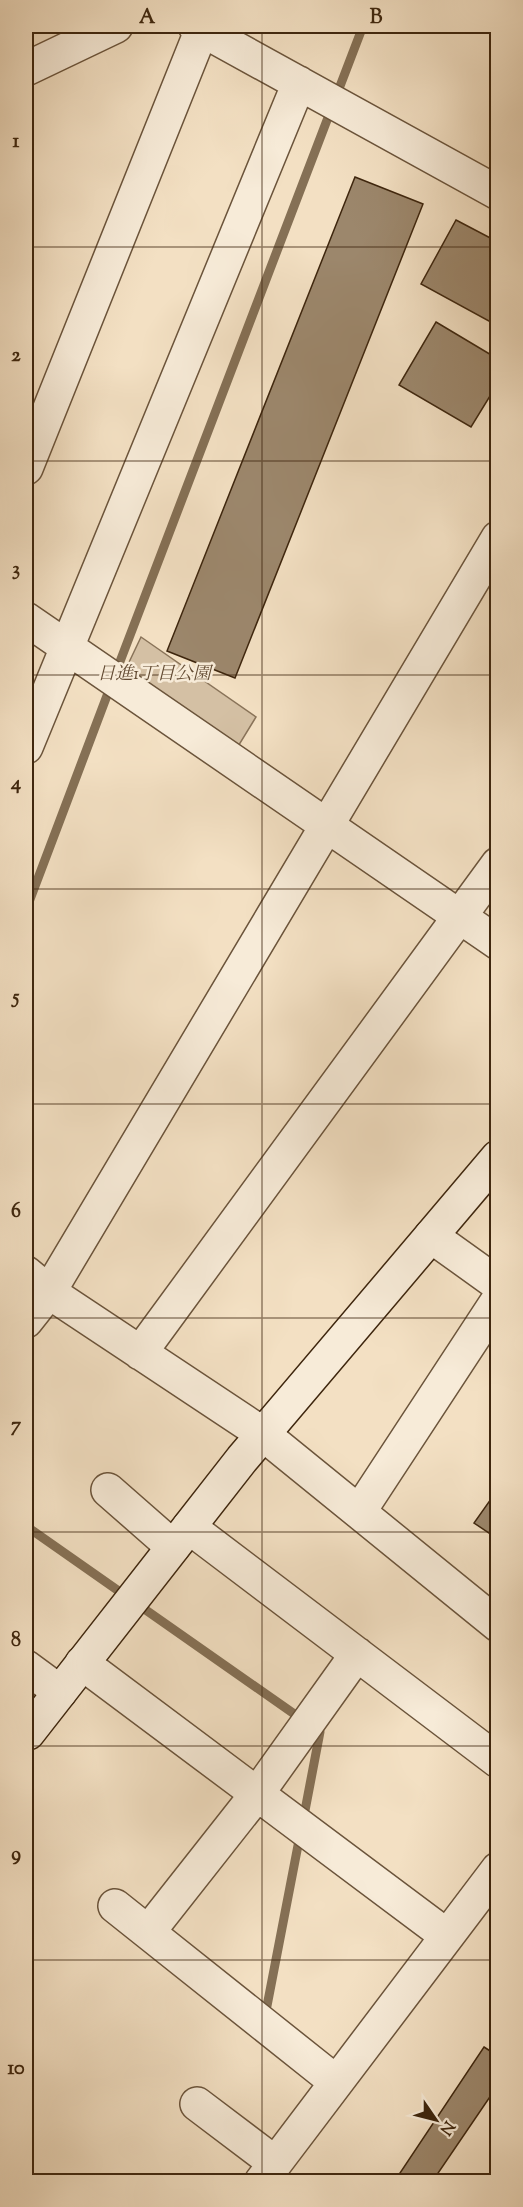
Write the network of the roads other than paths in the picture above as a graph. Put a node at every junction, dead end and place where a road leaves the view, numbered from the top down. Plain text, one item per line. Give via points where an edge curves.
1 (116, 26) edge
2 (198, 27) edge
3 (26, 69) edge
4 (299, 83) junction
5 (498, 193) edge
6 (26, 468) edge
7 (498, 538) edge
8 (26, 619) edge
9 (67, 647) junction
10 (26, 747) edge
11 (327, 825) junction
12 (498, 864) edge
13 (459, 916) junction
14 (498, 943) edge
15 (498, 1157) edge
16 (430, 1236) junction
17 (37, 1282) edge
18 (498, 1284) edge
19 (498, 1300) edge
20 (26, 1321) edge
21 (140, 1353) junction
22 (263, 1434) junction
23 (108, 1490) dead end
24 (359, 1512) junction
25 (181, 1537) junction
26 (498, 1625) edge
27 (357, 1654) junction
28 (82, 1663) junction
29 (26, 1667) edge
30 (60, 1692) junction
31 (26, 1732) edge
32 (498, 1761) edge
33 (257, 1794) junction
34 (498, 1869) edge
35 (115, 1906) dead end
36 (148, 1931) junction
37 (447, 1936) junction
38 (336, 2082) junction
39 (197, 2104) dead end
40 (268, 2172) edge

1 - 3 street
2 - 4 street
2 - 6 street
4 - 5 street
4 - 9 street
7 - 11 street
8 - 9 street
9 - 10 street
9 - 11 street
11 - 13 street
11 - 17 street
12 - 13 street
13 - 14 street
13 - 21 street
15 - 16 street
16 - 18 street
16 - 22 street
17 - 20 street
17 - 21 street
19 - 24 street
21 - 22 street
22 - 24 street
22 - 25 street
23 - 25 street
24 - 26 street
25 - 27 street
25 - 28 street
27 - 32 street
27 - 33 street
28 - 30 street
28 - 33 street
29 - 30 street
30 - 31 street
33 - 36 street
33 - 37 street
34 - 37 street
35 - 36 street
36 - 38 street
37 - 38 street
38 - 40 street
39 - 40 street

